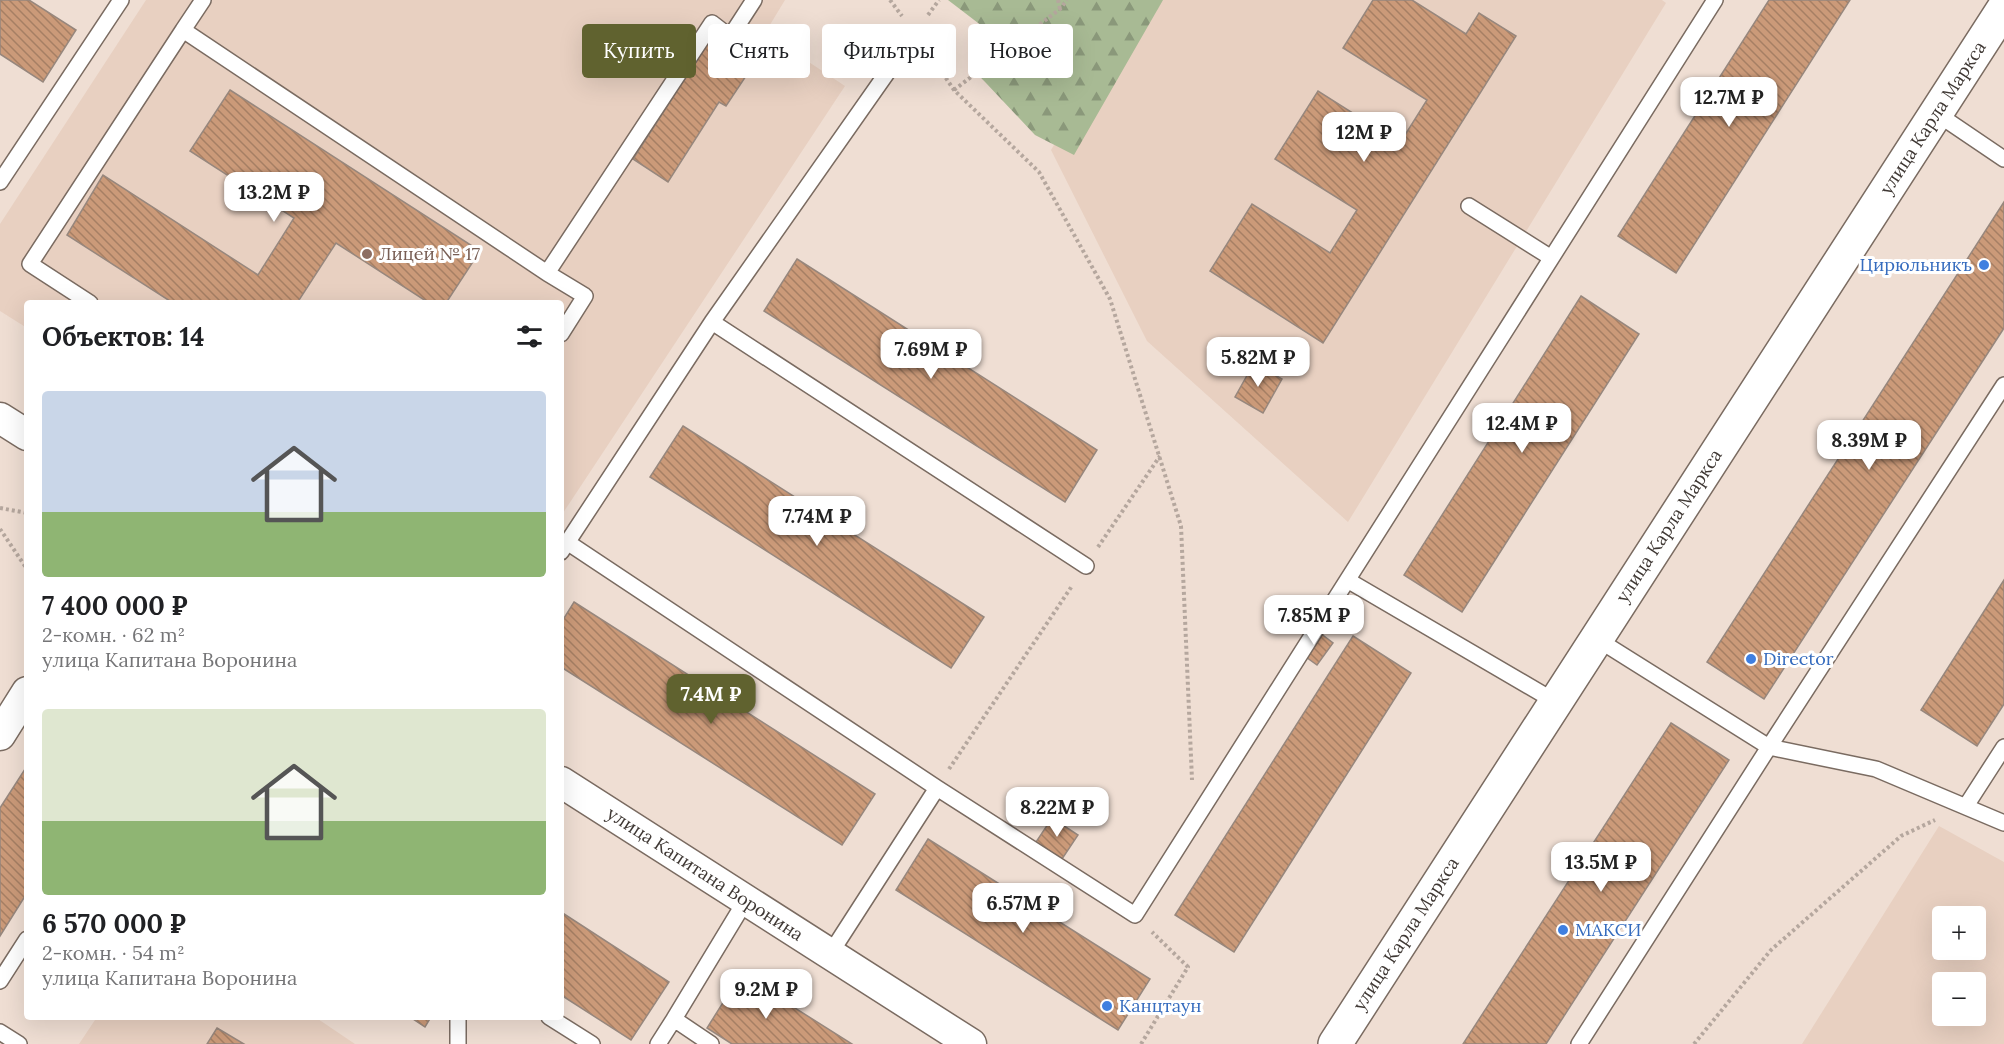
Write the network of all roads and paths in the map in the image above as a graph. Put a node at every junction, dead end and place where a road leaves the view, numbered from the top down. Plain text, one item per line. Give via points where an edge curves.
1 (121, 0) edge
2 (202, 0) edge
3 (754, 0) edge
4 (890, 0) edge
5 (1058, 0) edge
6 (1067, 0) edge
7 (1715, 0) edge
8 (2004, 8) edge
9 (1060, 9) junction
10 (908, 24) edge
11 (183, 30) junction
12 (883, 78) edge
13 (946, 78) edge
14 (954, 90) junction
15 (1936, 113) junction
16 (2004, 159) edge
17 (2, 175) edge
18 (1469, 206) dead end
19 (1550, 257) junction
20 (548, 273) junction
21 (85, 300) edge
22 (712, 322) junction
23 (564, 329) edge
24 (2004, 385) edge
25 (0, 418) edge
26 (24, 433) edge
27 (1160, 456) junction
28 (0, 508) edge
29 (24, 512) edge
30 (0, 529) edge
31 (564, 547) edge
32 (24, 565) edge
33 (1086, 566) junction
34 (1349, 581) junction
35 (1597, 639) junction
36 (24, 697) edge
37 (1556, 702) junction
38 (0, 735) edge
39 (1770, 747) junction
40 (2004, 747) edge
41 (936, 788) junction
42 (564, 789) edge
43 (1966, 806) junction
44 (1194, 823) junction
45 (2004, 823) edge
46 (746, 900) junction
47 (1135, 915) junction
48 (24, 944) edge
49 (830, 954) junction
50 (0, 981) edge
51 (458, 1020) edge
52 (554, 1020) edge
53 (674, 1020) junction
54 (0, 1032) edge
55 (20, 1044) edge
56 (458, 1044) edge
57 (592, 1044) edge
58 (658, 1044) edge
59 (711, 1044) edge
60 (971, 1044) edge
61 (1141, 1044) edge
62 (1335, 1044) edge
63 (1579, 1044) edge
64 (1694, 1044) edge

1 - 17 lane
2 - 11 lane
3 - 20 lane via 730,37 712,24
4 - 10 path
5 - 9 path
6 - 9 path
7 - 19 lane
8 - 15 street, улица Карла Маркса
9 - 14 path
11 - 20 lane
11 - 21 lane via 30,264
12 - 22 lane
13 - 14 path
14 - 27 path via 1039,172 1110,299
15 - 16 lane
15 - 35 street, улица Карла Маркса
18 - 19 lane
19 - 34 lane
20 - 23 lane via 585,296
22 - 31 lane
22 - 33 lane
24 - 39 lane
25 - 26 street
27 - 33 path
27 - 44 path via 1181,526
28 - 29 path
30 - 32 path
31 - 41 lane
33 - 41 path
34 - 37 lane
34 - 44 lane
35 - 37 street, улица Карла Маркса
35 - 39 lane
36 - 38 street
37 - 62 street, улица Карла Маркса
39 - 43 lane via 1876,769
39 - 63 lane
40 - 43 lane
41 - 47 lane
41 - 49 lane
42 - 46 street, улица Капитана Воронина
43 - 45 lane
43 - 64 path via 1901,836 1771,951
44 - 47 lane
46 - 49 street, улица Капитана Воронина
46 - 53 lane
47 - 61 path via 1188,967
48 - 50 lane
49 - 60 street, улица Капитана Воронина
51 - 56 lane
52 - 57 lane
53 - 58 lane
53 - 59 lane
54 - 55 lane

